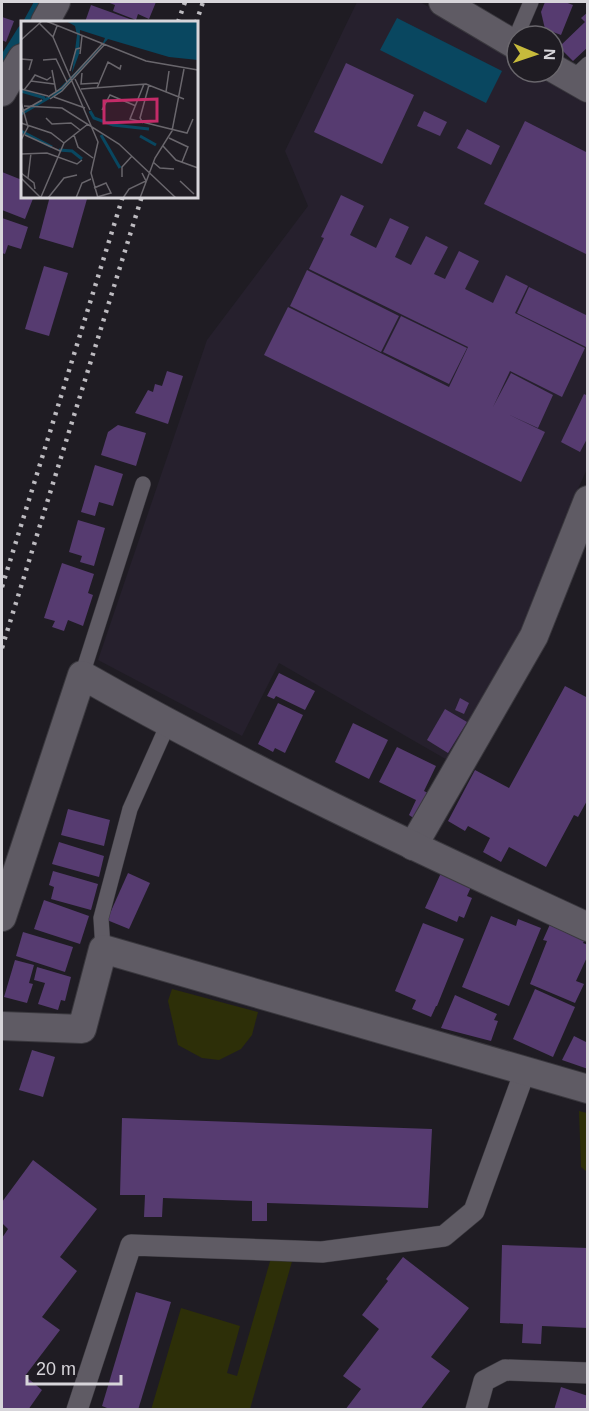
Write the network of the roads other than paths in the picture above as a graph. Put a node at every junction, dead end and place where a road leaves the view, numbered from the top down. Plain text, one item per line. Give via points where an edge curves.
1 (56, 2) edge
2 (443, 2) edge
3 (531, 2) edge
4 (46, 21) edge
5 (523, 24) edge
6 (505, 39) edge
7 (21, 60) edge
8 (2, 92) edge
9 (143, 484) dead end
10 (588, 500) edge
11 (81, 675) junction
12 (168, 724) junction
13 (413, 846) junction
14 (2, 917) edge
15 (588, 927) edge
16 (103, 949) junction
17 (2, 1026) edge
18 (525, 1071) junction
19 (588, 1089) edge
20 (588, 1373) edge
21 (77, 1410) edge
22 (476, 1410) edge

1 - 4 street
2 - 6 street
3 - 5 lane
7 - 8 street
9 - 11 lane
10 - 13 street via 534,636
11 - 12 street
11 - 14 street
12 - 13 street
12 - 16 lane via 130,809 101,918
13 - 15 street
16 - 17 street via 82,1029
16 - 18 street
18 - 19 street
18 - 21 street via 474,1211 444,1236 322,1252 131,1245
20 - 22 street via 505,1370 484,1381

